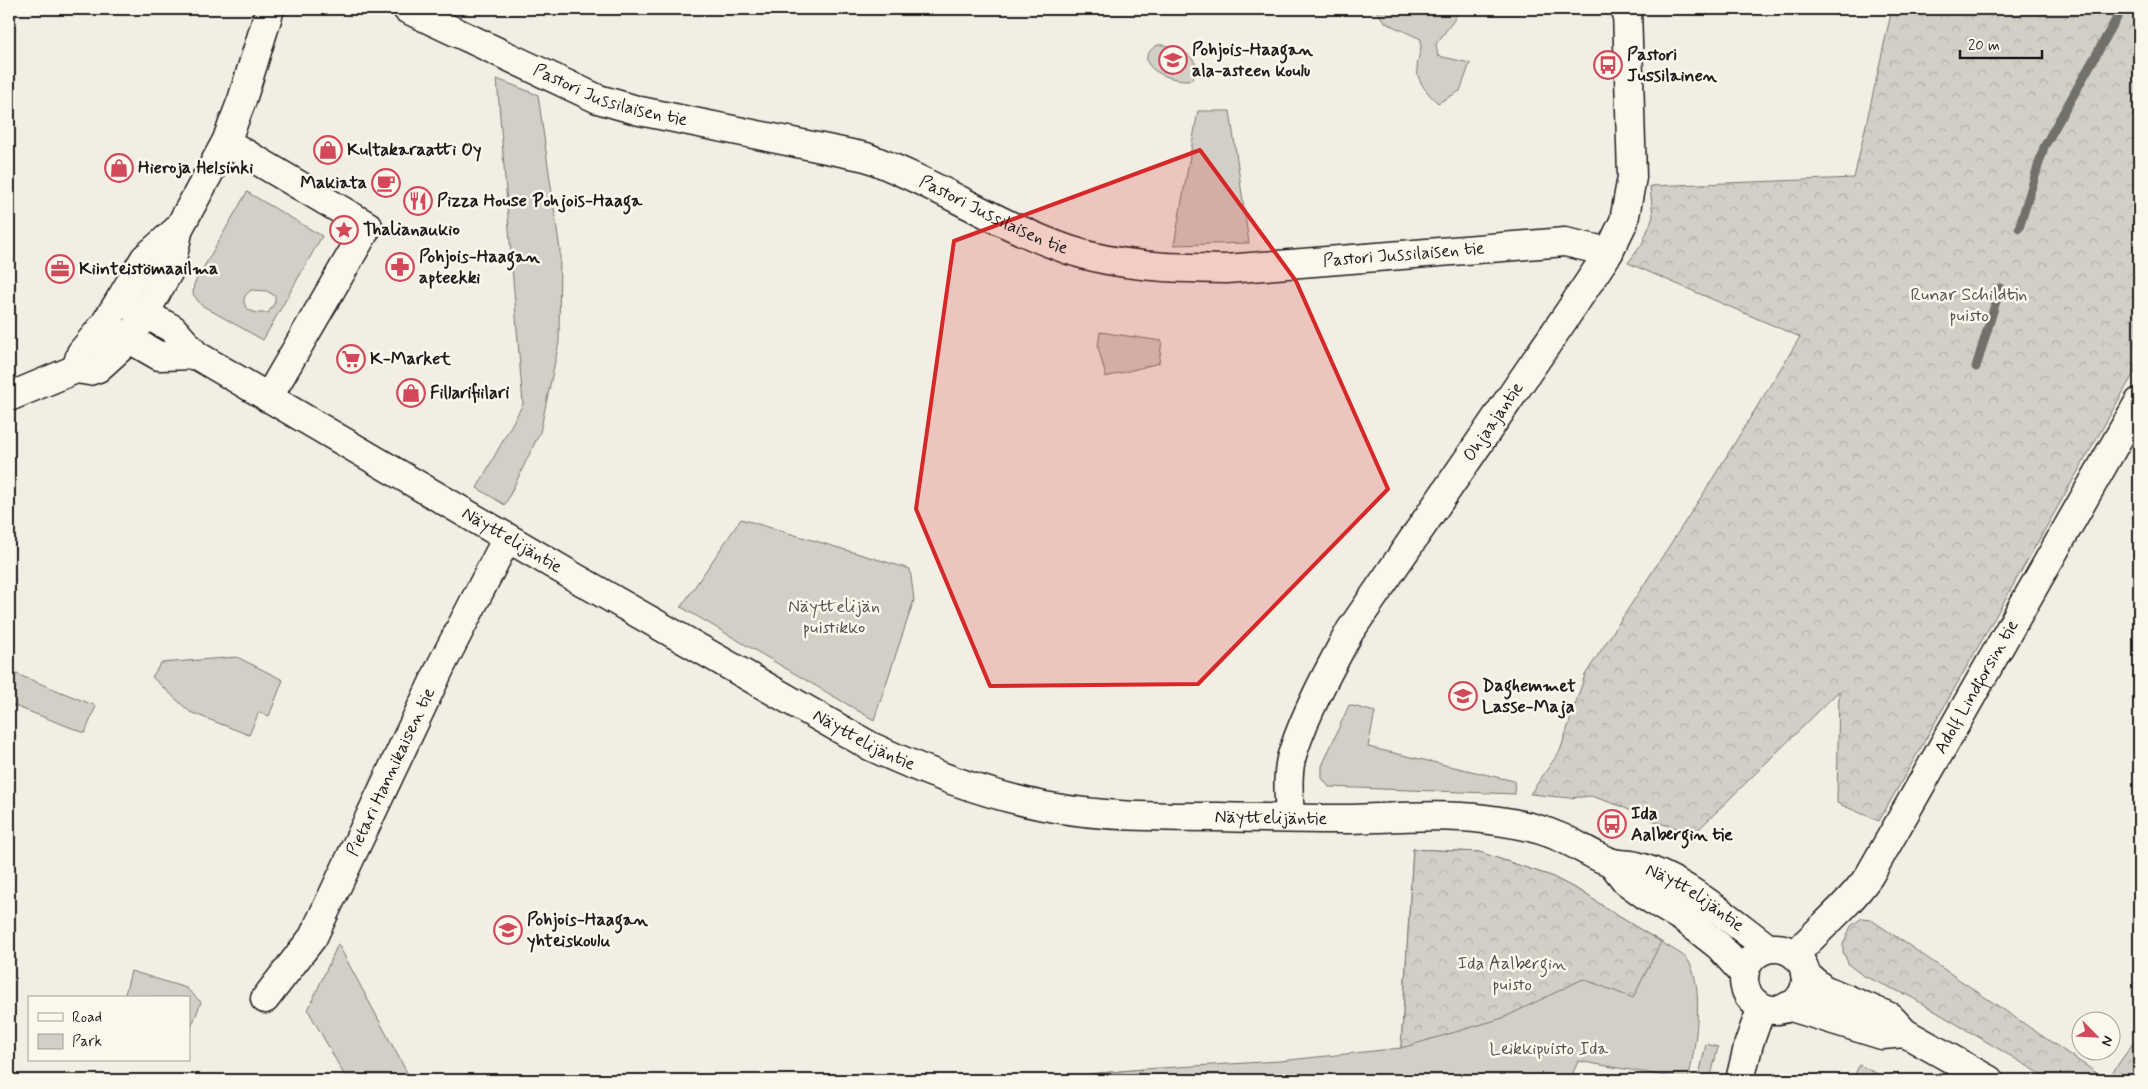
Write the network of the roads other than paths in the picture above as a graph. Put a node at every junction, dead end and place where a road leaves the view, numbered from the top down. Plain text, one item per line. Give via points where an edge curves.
1 (270, 9) edge
2 (407, 9) edge
3 (1626, 9) edge
4 (226, 142) junction
5 (179, 228) junction
6 (1610, 252) junction
7 (120, 300) junction
8 (146, 314) junction
9 (104, 325) junction
10 (130, 340) junction
11 (196, 355) junction
12 (76, 369) junction
13 (9, 397) edge
14 (268, 398) junction
15 (2139, 402) edge
16 (507, 538) junction
17 (1290, 818) junction
18 (1612, 863) junction
19 (1768, 948) junction
20 (1800, 964) junction
21 (1744, 974) junction
22 (265, 999) dead end
23 (1788, 1006) junction
24 (1762, 1007) junction
25 (1905, 1032) junction
26 (1740, 1080) edge
27 (1988, 1080) edge

1 - 4 street
2 - 6 street, Pastori Jussilaisen tie via 598,99 640,111 866,157 901,170 1032,235 1070,251 1110,260 1172,268 1226,269 1564,242
3 - 6 street, Ohjaajantie via 1632,178 1624,221
4 - 5 street
4 - 14 street via 368,226
5 - 7 street via 145,258
5 - 8 street via 170,269
6 - 17 street, Ohjaajantie via 1350,631 1292,754
7 - 8 street, Näyttelijäntie
7 - 9 street
8 - 10 street
8 - 11 street, Näyttelijäntie via 173,329
9 - 10 street
9 - 12 street via 81,353
10 - 11 street via 159,356
10 - 12 street via 98,368 89,371
11 - 14 street, Näyttelijäntie
12 - 13 street
14 - 16 street, Näyttelijäntie
15 - 20 street, Adolf Lindforsin tie via 1869,876 1856,894 1816,931
16 - 17 street, Näyttelijäntie via 870,746 915,767 1012,798 1062,809 1159,817
16 - 22 street, Pietari Hannikaisen tie via 442,664 313,937
17 - 18 street, Näyttelijäntie via 1411,816 1484,819 1547,832
18 - 19 street, Näyttelijäntie via 1635,865 1699,897
18 - 21 street, Näyttelijäntie via 1626,880 1719,946
19 - 20 street, Näyttelijäntie via 1781,948
19 - 21 street, Näyttelijäntie via 1754,956
20 - 23 street via 1806,981 1802,994
20 - 25 street, Näyttelijäntie via 1824,989 1890,1017
21 - 24 street, Näyttelijäntie via 1746,991
23 - 24 street via 1776,1010
23 - 25 street via 1882,1035
24 - 26 street
25 - 27 street, Näyttelijäntie

